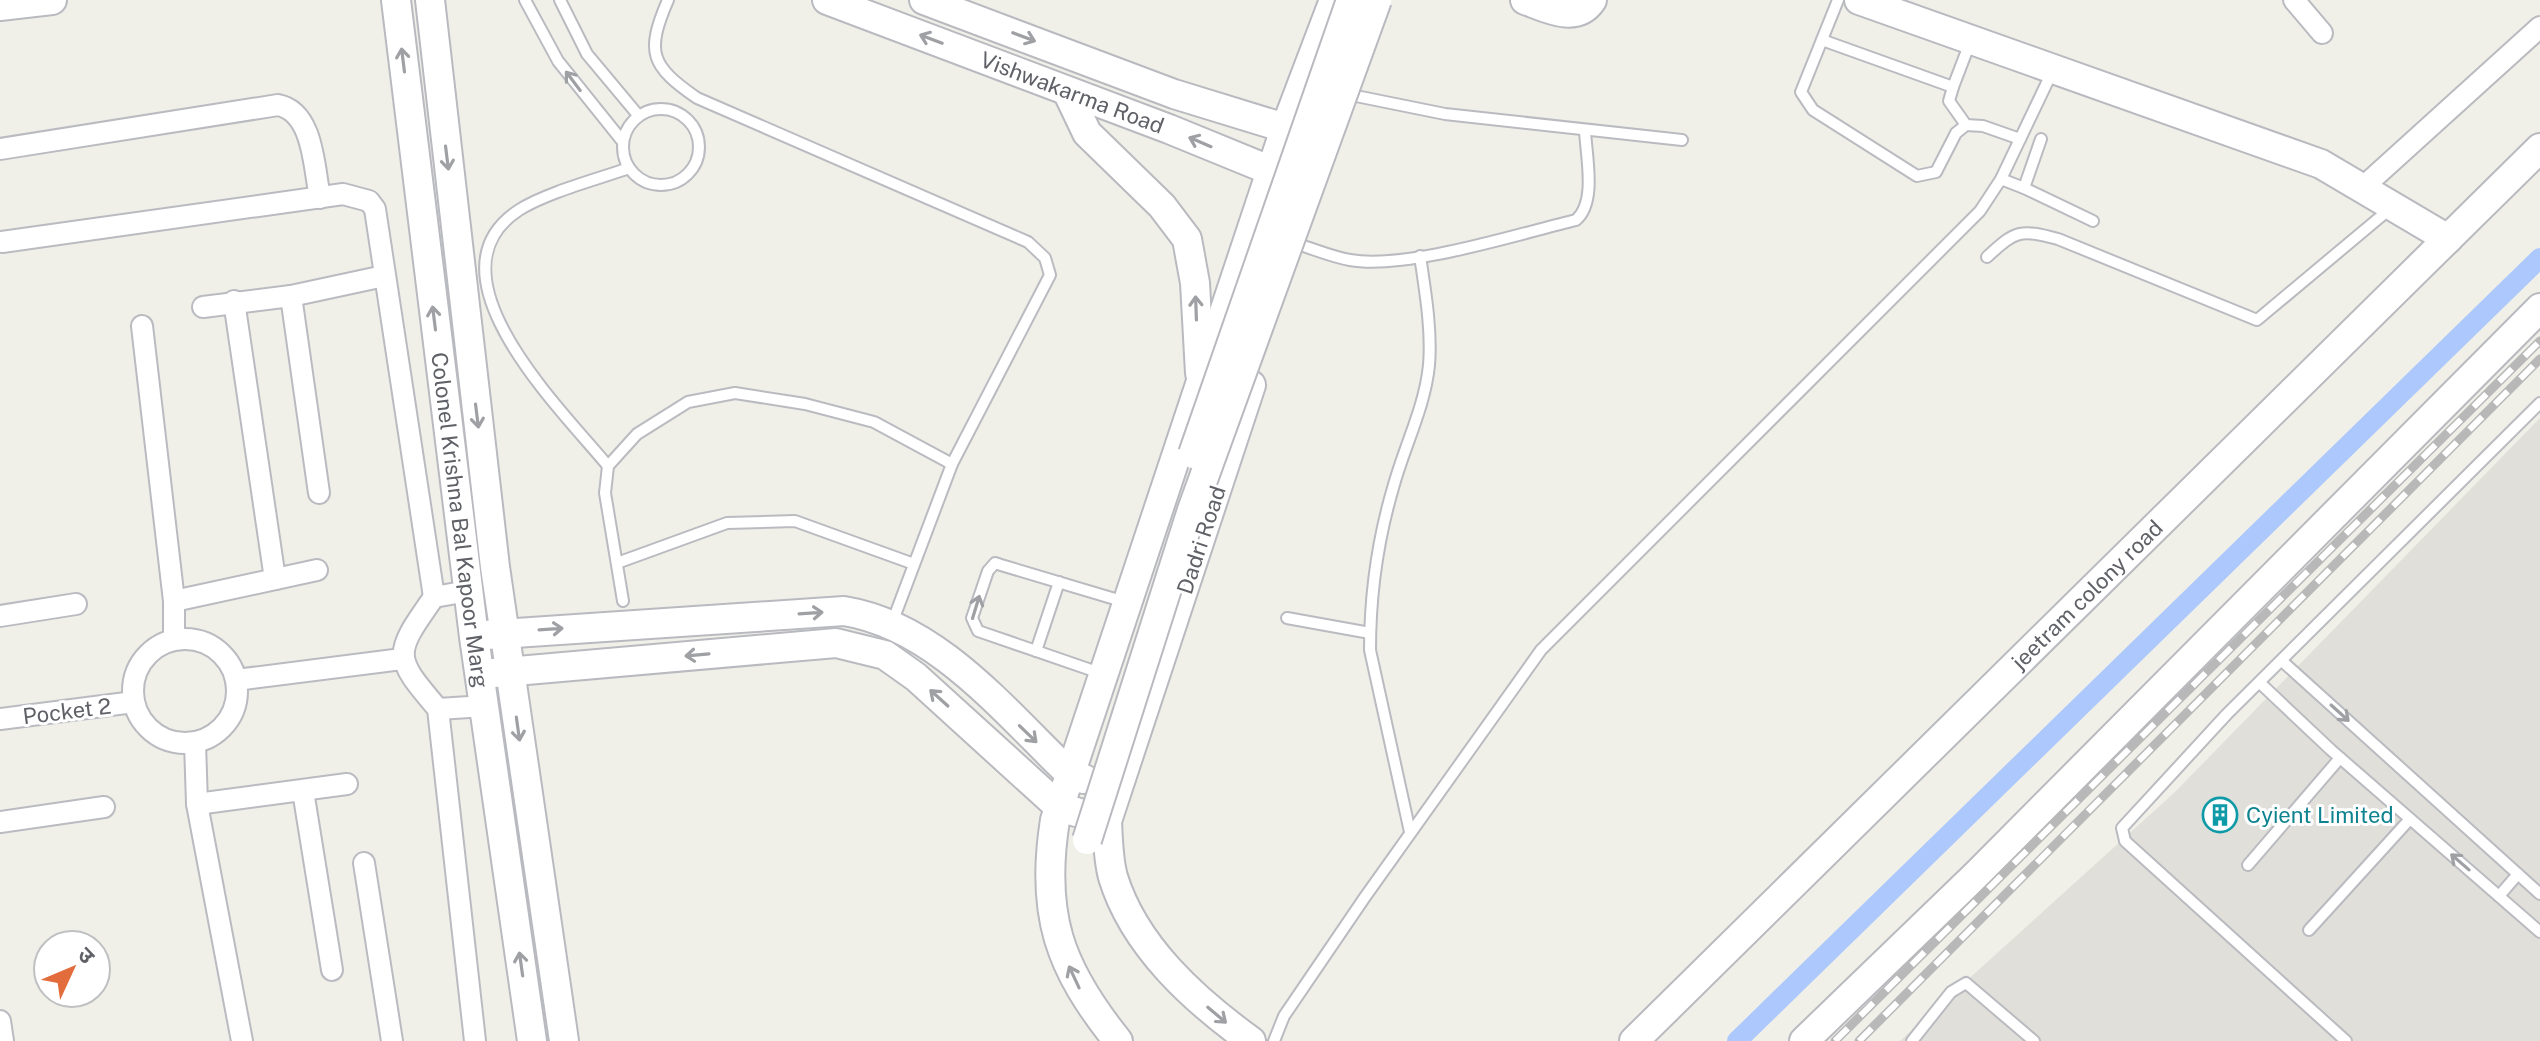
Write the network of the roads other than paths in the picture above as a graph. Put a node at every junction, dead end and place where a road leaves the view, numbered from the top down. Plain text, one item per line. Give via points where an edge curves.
1 (52, 0) edge
2 (396, 0) edge
3 (525, 0) edge
4 (560, 0) edge
5 (668, 0) edge
6 (827, 0) edge
7 (924, 0) edge
8 (1334, 0) edge
9 (1351, 0) edge
10 (1377, 0) edge
11 (1387, 0) edge
12 (1525, 0) edge
13 (1592, 0) edge
14 (1838, 0) edge
15 (1859, 0) edge
16 (2294, 0) edge
17 (0, 6) edge
18 (431, 12) edge
19 (2540, 27) edge
20 (2322, 33) dead end
21 (1822, 40) junction
22 (1971, 40) junction
23 (2053, 69) junction
24 (1953, 87) junction
25 (1067, 91) junction
26 (1351, 95) junction
27 (638, 115) junction
28 (1966, 125) junction
29 (1285, 129) junction
30 (1585, 130) junction
31 (2020, 139) junction
32 (2041, 139) dead end
33 (1682, 140) dead end
34 (623, 142) junction
35 (1333, 142) junction
36 (2540, 148) edge
37 (0, 149) edge
38 (629, 168) junction
39 (1272, 172) junction
40 (2001, 179) junction
41 (1315, 188) junction
42 (2024, 188) junction
43 (2361, 189) junction
44 (320, 198) junction
45 (2393, 207) junction
46 (2093, 221) dead end
47 (2448, 239) junction
48 (2, 242) dead end
49 (1297, 244) junction
50 (1420, 256) junction
51 (1987, 257) dead end
52 (384, 276) junction
53 (291, 296) junction
54 (234, 301) junction
55 (203, 307) dead end
56 (2540, 308) edge
57 (142, 326) dead end
58 (1201, 386) junction
59 (2540, 403) edge
60 (952, 464) junction
61 (608, 466) junction
62 (319, 493) dead end
63 (617, 563) junction
64 (914, 564) junction
65 (317, 570) dead end
66 (275, 579) junction
67 (1059, 582) junction
68 (468, 591) junction
69 (434, 597) junction
70 (174, 601) junction
71 (623, 601) dead end
72 (1129, 603) junction
73 (76, 604) dead end
74 (0, 616) edge
75 (1287, 618) dead end
76 (892, 623) junction
77 (504, 632) junction
78 (1370, 633) junction
79 (474, 637) junction
80 (174, 640) junction
81 (1036, 651) junction
82 (402, 659) junction
83 (2282, 661) junction
84 (510, 671) junction
85 (481, 674) junction
86 (1106, 675) junction
87 (236, 680) junction
88 (2260, 683) junction
89 (134, 702) junction
90 (485, 706) junction
91 (438, 709) junction
92 (0, 719) edge
93 (195, 743) junction
94 (2340, 758) junction
95 (1071, 775) junction
96 (347, 784) dead end
97 (1118, 790) junction
98 (303, 791) junction
99 (197, 804) junction
100 (104, 807) dead end
101 (1059, 807) junction
102 (2410, 819) junction
103 (0, 822) edge
104 (1410, 832) junction
105 (1088, 834) junction
106 (364, 863) dead end
107 (2248, 865) dead end
108 (2518, 874) junction
109 (2540, 894) edge
110 (2499, 896) junction
111 (1049, 901) junction
112 (2309, 930) dead end
113 (2540, 932) edge
114 (332, 970) dead end
115 (0, 1021) edge
116 (3, 1041) edge
117 (242, 1041) edge
118 (392, 1041) edge
119 (475, 1041) edge
120 (532, 1041) edge
121 (564, 1041) edge
122 (1118, 1041) edge
123 (1251, 1041) edge
124 (1274, 1041) edge
125 (1634, 1041) edge
126 (1804, 1041) edge
127 (1912, 1041) edge
128 (2034, 1041) edge
129 (2346, 1041) edge

1 - 17 street
68 -> 2 street, Colonel Krishna Bal Kapoor Marg
34 -> 3 lane via 558,61
4 - 27 lane via 587,54
5 - 60 lane via 658,23 655,51 664,75 697,98 1028,242 1045,258 1050,275
25 -> 6 street, Vishwakarma Road
7 -> 29 street, Vishwakarma Road via 1174,94
8 - 29 street
9 - 105 street, bridge via 1108,706
10 - 105 street, bridge via 1192,510
11 - 26 street, Dadri Road
12 - 13 street via 1572,14
14 - 21 lane
15 - 22 street
16 - 20 street
18 -> 77 street, Colonel Krishna Bal Kapoor Marg
19 - 43 street
21 - 24 lane
21 - 28 lane via 1801,92 1813,110 1917,176 1936,172 1956,133
22 - 23 street
22 - 24 lane
23 - 31 lane
23 - 43 street via 2321,164
24 - 28 lane via 1949,101
39 -> 25 street, Vishwakarma Road
58 -> 25 street via 1187,239 1162,206 1087,133
26 - 30 lane via 1445,114
26 - 35 street, Dadri Road
27 - 34 lane
27 - 38 lane via 663,108 675,111 695,128 699,153 687,176 676,183 650,184
28 - 31 lane
29 - 35 street, Vishwakarma Road
29 - 39 street
30 - 33 lane
30 - 50 lane via 1588,200 1576,220
31 - 40 lane
32 - 42 lane
34 - 38 lane
35 - 41 street, Dadri Road
36 - 47 street, jeetram colony road
37 - 44 street via 278,105 290,107 301,118
38 - 61 lane via 521,209 505,222 488,248 484,287 501,328 538,382
39 - 41 street, Vishwakarma Road
39 - 58 street
40 - 42 lane
40 - 104 lane via 1980,211 1541,650
41 - 49 street, Dadri Road
42 - 46 lane
43 - 45 street
44 - 48 street
44 - 52 street via 343,194 369,201 375,209
45 - 47 street
45 - 51 lane via 2257,320 2027,231 2011,235
47 - 125 street, jeetram colony road
49 - 50 lane via 1349,260
49 - 97 street, Dadri Road
50 - 78 lane via 1429,365 1392,489
52 - 53 street
52 - 69 street
53 - 54 street
53 - 62 street
54 - 55 street
54 - 66 street
56 - 126 street
57 - 70 street
58 - 72 street
59 - 83 lane
60 - 61 lane via 874,422 735,393 688,402 637,434
60 - 64 lane
61 - 63 lane via 605,493
63 - 64 lane via 727,523 795,521
63 - 71 lane
64 - 76 lane
65 - 66 street
66 - 70 street
67 - 72 lane
67 - 81 lane
81 -> 67 lane via 978,631 972,618 995,563
68 - 69 street
68 - 79 street, Colonel Krishna Bal Kapoor Marg
69 - 82 street via 403,643
70 - 80 street
72 - 86 street
73 - 74 street
75 - 78 lane
77 -> 76 street via 844,611
76 -> 95 street via 960,669
77 - 79 street
77 - 84 street, Colonel Krishna Bal Kapoor Marg
78 - 104 lane
79 - 85 street, Colonel Krishna Bal Kapoor Marg
80 - 87 street via 208,644 226,659
80 - 89 street via 144,658 134,679
81 - 86 lane
82 - 87 street
82 - 91 street via 407,675
83 - 88 lane
83 -> 108 lane
84 - 85 street
101 -> 84 street via 916,677 885,655 860,646 836,643
84 -> 121 street, Colonel Krishna Bal Kapoor Marg
85 - 90 street, Colonel Krishna Bal Kapoor Marg
86 - 95 street
87 - 93 street via 236,704 225,725
88 - 94 lane
88 - 129 lane via 2137,810 2122,835
89 - 92 street, Pocket 2
89 - 93 street via 144,723 161,738
90 - 91 street
120 -> 90 street, Colonel Krishna Bal Kapoor Marg
91 - 119 street
93 - 99 street
94 - 102 lane
94 - 107 lane
95 - 97 street
95 - 101 street
96 - 98 street
97 - 105 street, Dadri Road
98 - 99 street
98 - 114 street
99 - 117 street
100 - 103 street
101 - 105 street
101 - 111 street via 1049,859
110 -> 102 lane
102 - 112 lane
104 - 124 lane via 1284,1016
105 - 111 street
105 -> 123 street via 1101,888 1185,986
106 - 118 street
108 - 109 lane
108 - 110 lane
110 - 113 lane
122 -> 111 street via 1072,976
115 - 116 street
127 - 128 lane via 1951,992 1966,983

